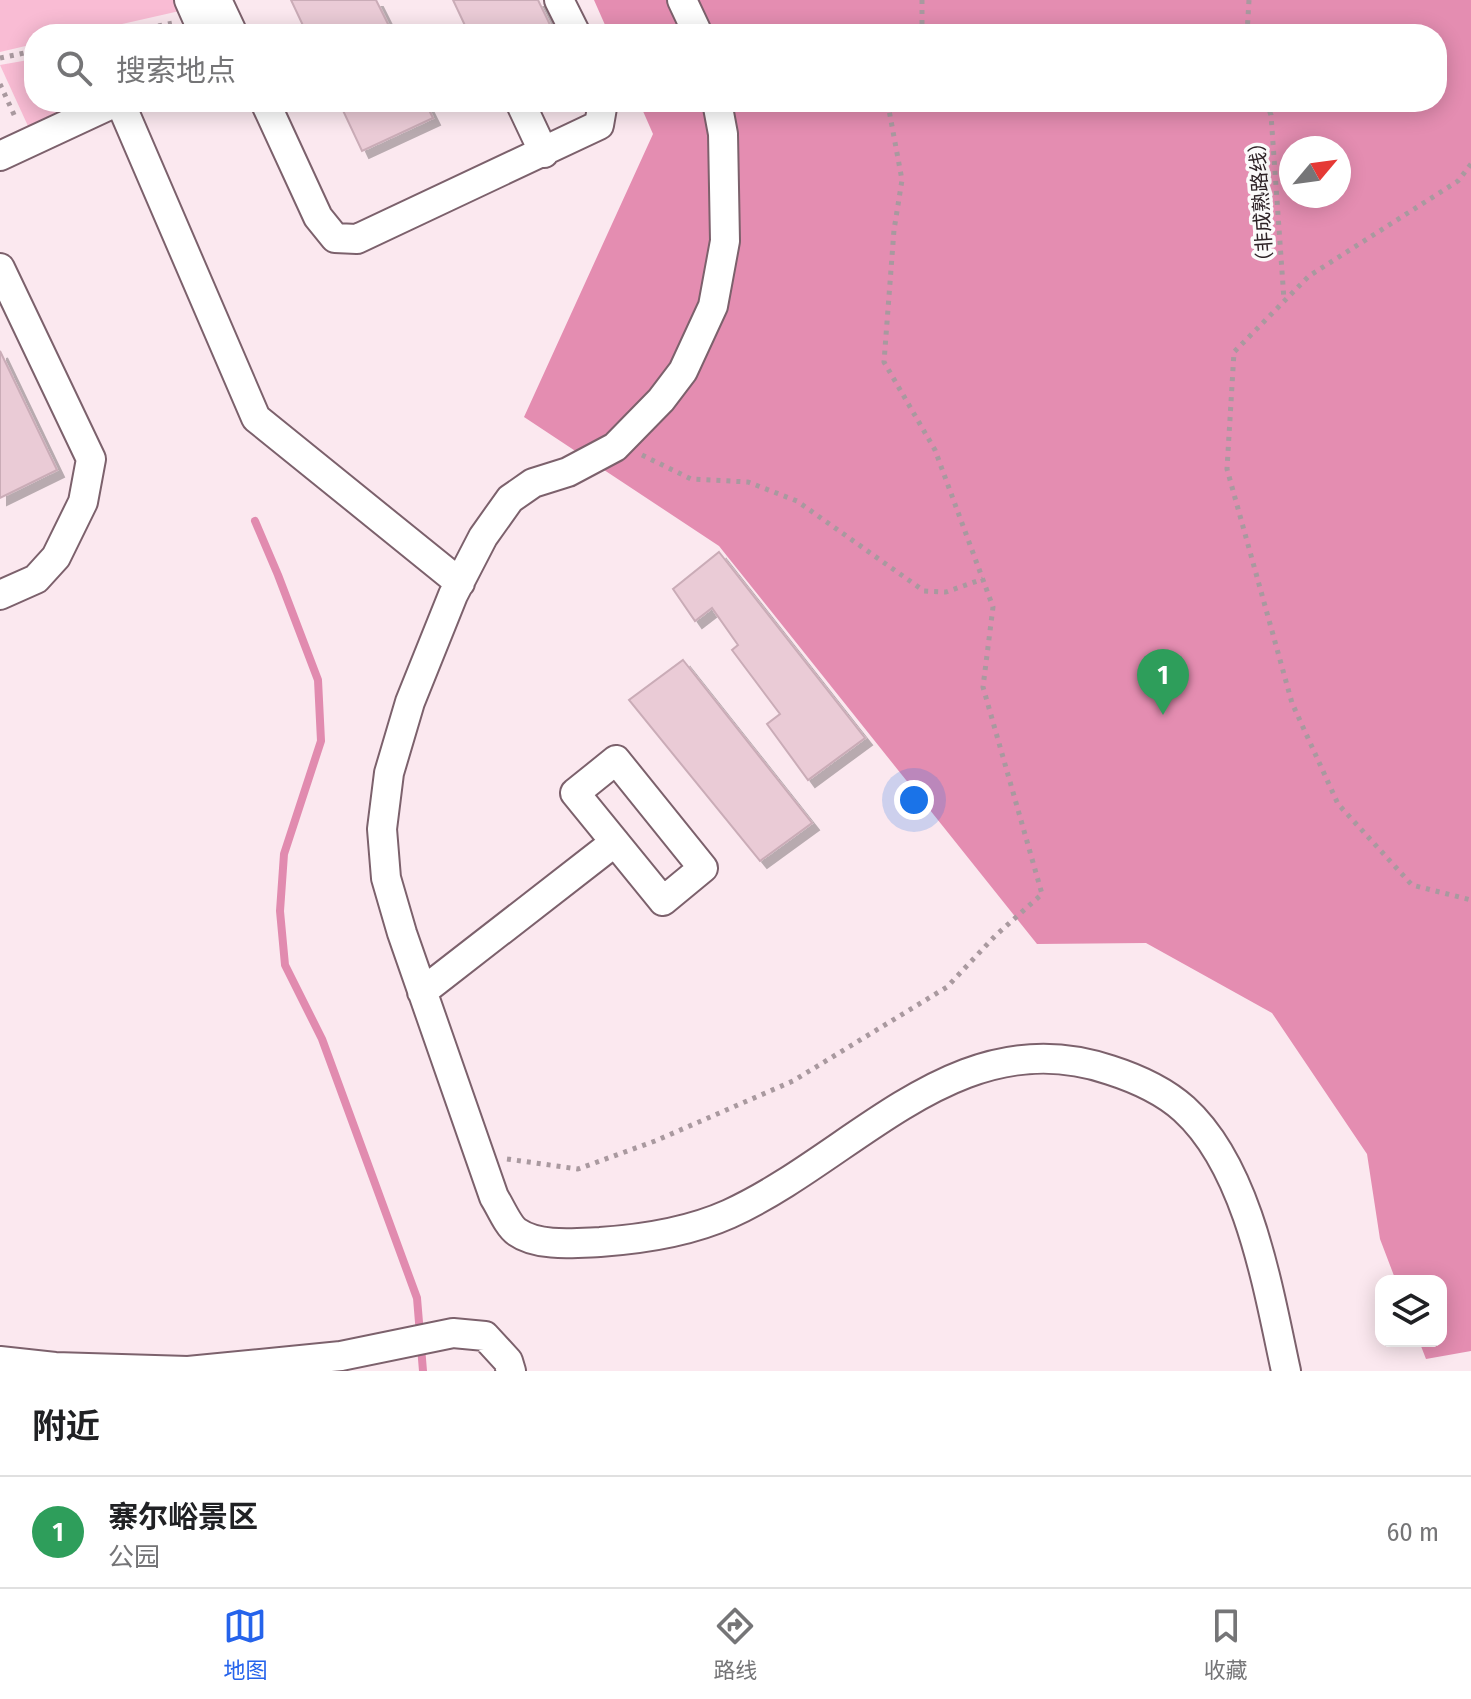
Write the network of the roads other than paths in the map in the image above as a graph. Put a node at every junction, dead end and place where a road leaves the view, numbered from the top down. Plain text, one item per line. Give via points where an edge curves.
1 (217, 0) edge
2 (559, 0) edge
3 (682, 0) edge
4 (228, 24) edge
5 (571, 24) edge
6 (693, 24) edge
7 (96, 112) edge
8 (122, 112) edge
9 (270, 112) edge
10 (525, 112) edge
11 (601, 112) edge
12 (719, 112) edge
13 (544, 153) junction
14 (0, 156) edge
15 (0, 268) edge
16 (460, 583) junction
17 (0, 595) edge
18 (615, 842) junction
19 (422, 992) junction
20 (0, 1361) edge
21 (511, 1371) edge
22 (1286, 1371) edge

1 - 4 street
2 - 5 street
3 - 6 street
7 - 14 street
8 - 16 street via 256,418
9 - 13 street via 318,217 335,238 357,239
10 - 13 street
11 - 13 street via 599,125
12 - 16 street via 725,241 713,306 683,371 615,447 533,483 510,499
15 - 17 street via 91,459 83,502 56,557 36,579
16 - 19 street via 410,702 389,773 382,829 386,878
18 - 18 street via 575,793 616,760 703,868 663,901
18 - 19 street
19 - 22 street via 494,1197 516,1232 550,1243 671,1233 729,1214 816,1165 906,1103 979,1067 1007,1059 1071,1058 1131,1077 1184,1109 1225,1164 1253,1235
20 - 21 street via 188,1371 341,1356 453,1333 485,1336

